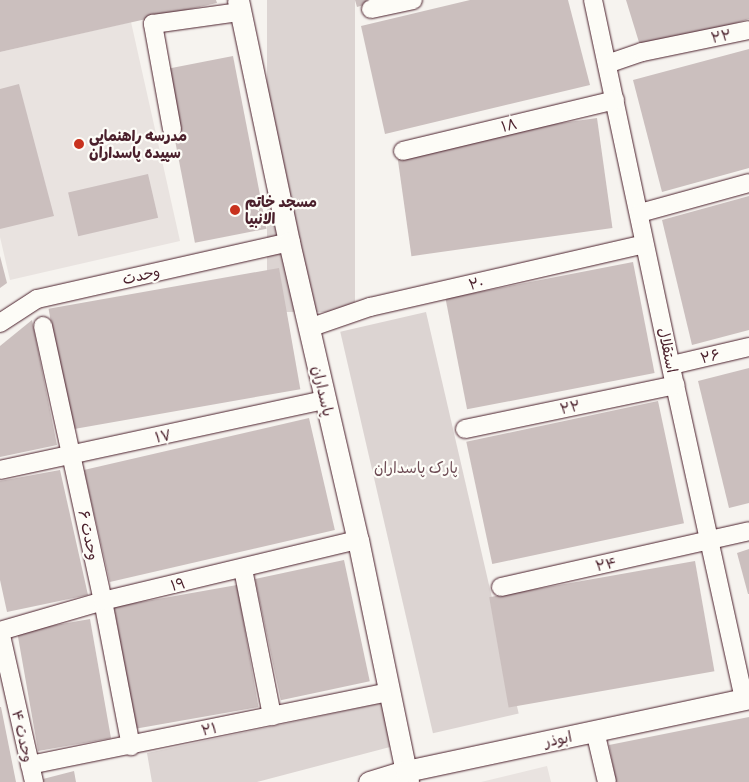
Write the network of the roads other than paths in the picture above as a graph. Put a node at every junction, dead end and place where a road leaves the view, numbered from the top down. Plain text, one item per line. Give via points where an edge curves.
1 (412, 0) edge
2 (593, 0) edge
3 (239, 6) edge
4 (371, 9) dead end
5 (749, 30) edge
6 (607, 64) junction
7 (615, 100) junction
8 (172, 129) dead end
9 (403, 151) dead end
10 (749, 183) edge
11 (640, 213) junction
12 (289, 242) junction
13 (644, 244) junction
14 (0, 323) edge
15 (43, 326) dead end
16 (309, 328) junction
17 (749, 347) edge
18 (672, 365) junction
19 (674, 385) junction
20 (325, 400) junction
21 (465, 428) dead end
22 (72, 455) junction
23 (0, 470) edge
24 (749, 531) edge
25 (358, 540) junction
26 (710, 541) junction
27 (243, 568) junction
28 (502, 587) dead end
29 (103, 601) junction
30 (0, 631) edge
31 (389, 692) junction
32 (747, 699) edge
33 (272, 716) junction
34 (595, 731) junction
35 (131, 746) junction
36 (32, 774) edge
37 (407, 777) edge
38 (369, 782) edge
39 (606, 782) edge

1 - 4 street
2 - 6 street, استقلال
3 - 8 street via 153,24
3 - 12 street, پاسداران
5 - 6 street, ۲۲ via 642,52
6 - 7 street, استقلال
7 - 9 street, ۱۸
7 - 11 street, استقلال
10 - 11 street
11 - 13 street, استقلال
12 - 14 street, وحدت via 37,298
12 - 16 street, پاسداران
13 - 16 street, ۲۰ via 370,307
13 - 18 street, استقلال
15 - 22 street, وحدت ۶
16 - 20 street, پاسداران
17 - 18 street, ۲۶
18 - 19 street, استقلال
19 - 21 street, ۲۲
19 - 26 street, استقلال
20 - 22 street, ۱۷
20 - 25 street, پاسداران
22 - 23 street, ۱۷
22 - 29 street, وحدت ۶
24 - 26 street, ۲۴
25 - 27 street, ۱۹
25 - 31 street, پاسداران
26 - 28 street, ۲۴
26 - 32 street, استقلال
27 - 29 street, ۱۹
27 - 33 street
29 - 30 street, ۱۹
29 - 35 street, وحدت ۶
30 - 36 street, وحدت ۴
31 - 33 street, ۲۱
31 - 37 street, پاسداران
32 - 34 street, ابوذر
33 - 35 street, ۲۱
34 - 37 street, ابوذر
34 - 39 street
35 - 36 street, ۲۱
37 - 38 street, ابوذر

